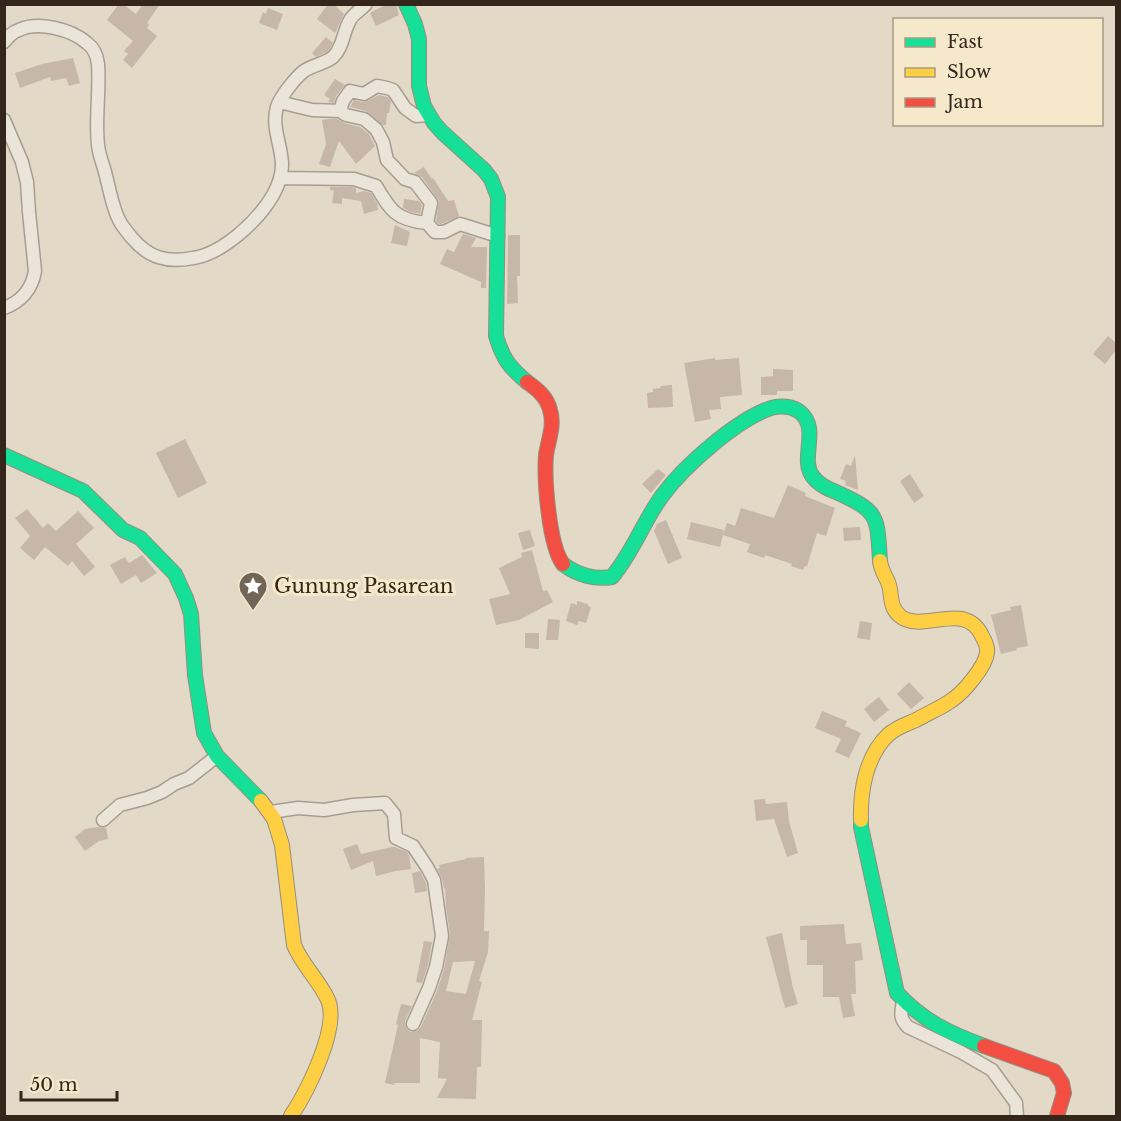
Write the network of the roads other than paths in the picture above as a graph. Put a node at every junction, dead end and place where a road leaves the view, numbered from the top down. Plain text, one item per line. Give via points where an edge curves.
1 (366, 4) edge
2 (406, 4) edge
3 (6, 37) edge
4 (279, 102) junction
5 (340, 111) junction
6 (429, 115) junction
7 (4, 120) edge
8 (280, 177) junction
9 (427, 223) junction
10 (498, 236) junction
11 (4, 308) edge
12 (4, 455) edge
13 (217, 756) junction
14 (271, 812) junction
15 (103, 820) dead end
16 (903, 1001) junction
17 (413, 1024) dead end
18 (291, 1116) edge
19 (1017, 1116) edge
20 (1057, 1116) edge

1 - 4 street via 350,19 334,56 304,71
2 - 6 street via 419,39 419,87
3 - 8 street via 20,29 50,27 81,38 92,47 98,64 98,146 114,209 125,230 148,253 184,260 219,250 267,204
4 - 5 street via 312,110
4 - 8 street via 275,121 282,158
5 - 6 street via 350,92 364,94 377,86 393,90 416,116
5 - 9 street via 364,119 376,129 387,160 405,179 415,182 431,203
6 - 10 street via 491,179 498,197
7 - 11 street via 27,182 35,271 27,293
8 - 9 street via 354,179 376,186 398,215
9 - 10 street via 435,232 460,224
10 - 16 street via 496,336 509,366 550,406 546,456 549,510 558,555 573,571 597,579 612,577 628,558 663,496 691,465 751,417 771,408 789,407 801,412 808,422 808,463 814,478 868,508 875,517 880,532 880,568 897,614 909,621 961,618 978,628 987,654 962,692 884,738 867,773 861,828 894,983
12 - 13 street via 83,491 123,530 140,538 174,574 191,614 204,733
13 - 14 street
13 - 15 street via 189,778 120,806
14 - 17 street via 385,804 394,814 396,838 413,846 434,880 442,936 436,968
14 - 18 street via 282,845 294,945 331,1011 323,1047
16 - 19 street via 902,1021 992,1070 1016,1103
16 - 20 street via 950,1032 1054,1071 1063,1084 1064,1096

